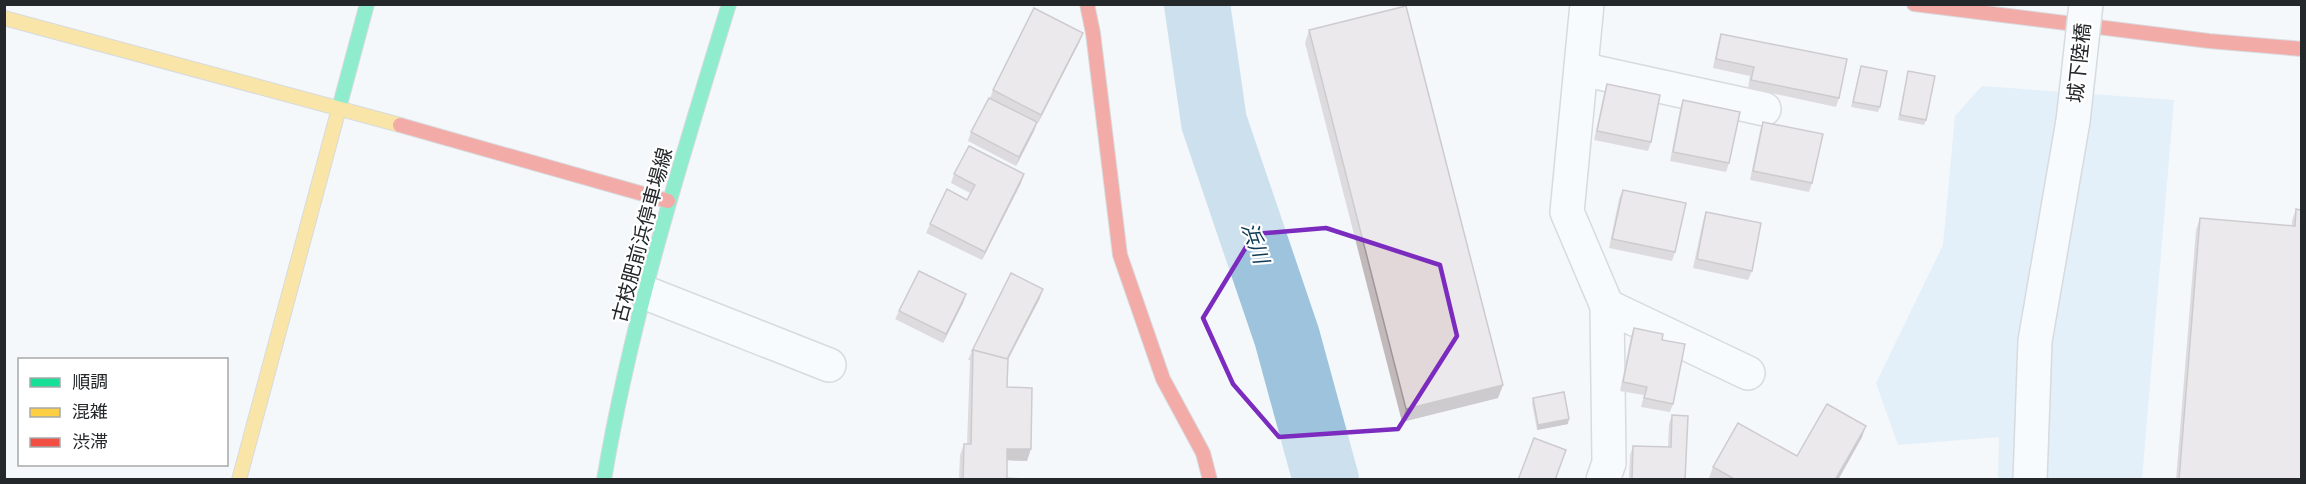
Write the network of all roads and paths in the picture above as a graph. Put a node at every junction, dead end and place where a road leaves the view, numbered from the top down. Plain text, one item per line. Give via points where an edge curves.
1 (367, 4) edge
2 (729, 4) edge
3 (1087, 4) edge
4 (1587, 4) edge
5 (1914, 4) edge
6 (2085, 4) edge
7 (4, 18) edge
8 (2301, 49) edge
9 (1581, 69) junction
10 (339, 108) junction
11 (1764, 109) dead end
12 (668, 201) junction
13 (646, 293) junction
14 (1607, 306) junction
15 (829, 365) dead end
16 (1748, 373) dead end
17 (238, 480) edge
18 (604, 480) edge
19 (1210, 480) edge
20 (1603, 480) edge
21 (2030, 480) edge

1 - 10 main road
2 - 12 main road, 古枝肥前浜停車場線
3 - 19 main road via 1120,255 1163,379 1203,453
4 - 9 street
5 - 8 main road
6 - 21 street, 城下陸橋, bridge via 2073,121 2035,341
7 - 10 main road
9 - 11 street
9 - 14 street via 1567,212
10 - 12 main road
10 - 17 main road
12 - 13 main road, 古枝肥前浜停車場線
13 - 15 street
13 - 18 main road, 古枝肥前浜停車場線 via 613,426
14 - 16 street
14 - 20 street via 1609,463

